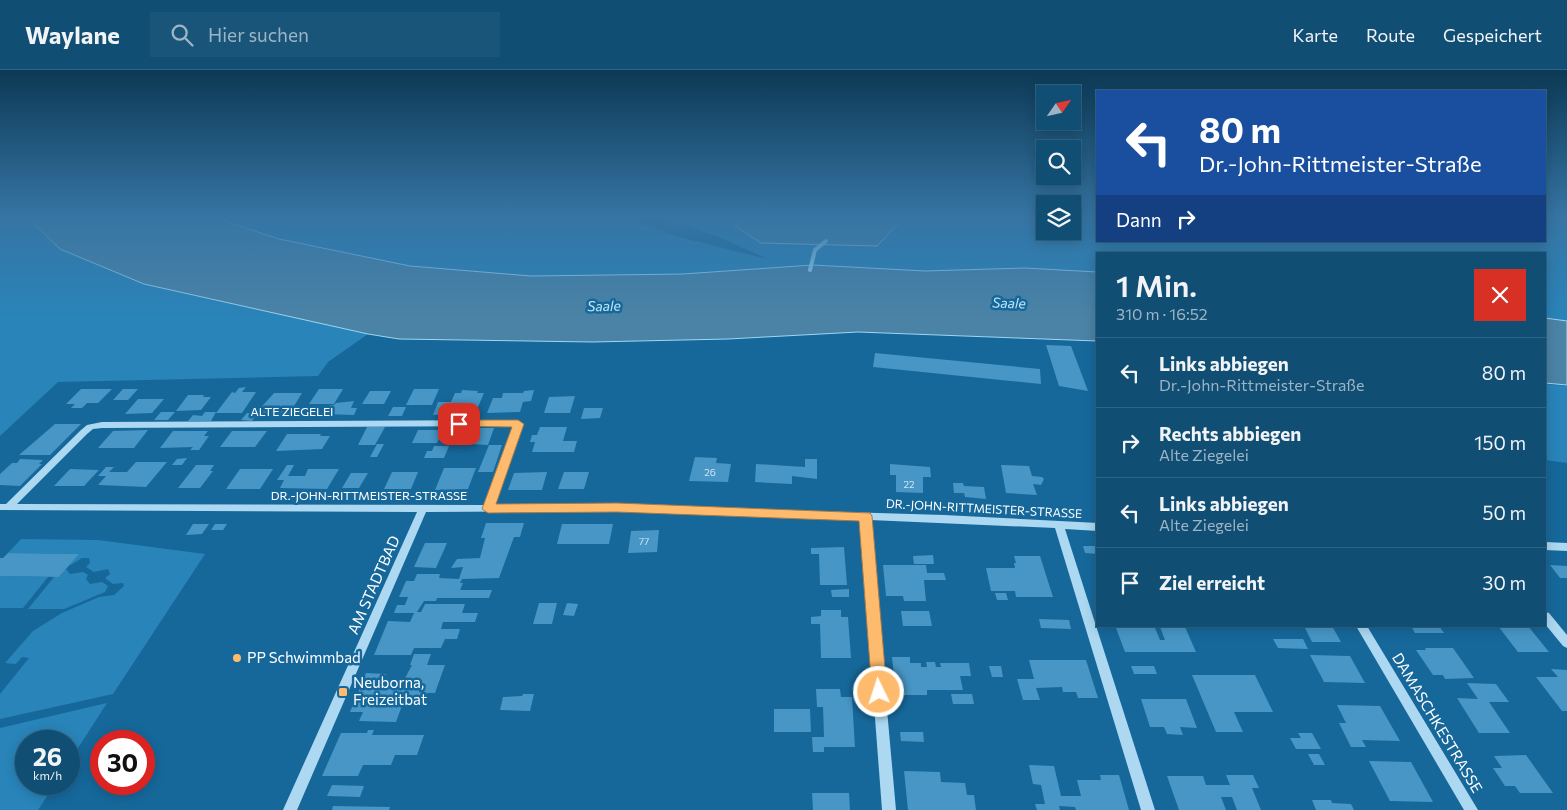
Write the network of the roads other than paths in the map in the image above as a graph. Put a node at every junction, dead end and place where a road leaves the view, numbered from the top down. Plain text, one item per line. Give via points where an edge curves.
1 (4, 507) edge
2 (423, 509) junction
3 (488, 509) junction
4 (865, 516) junction
5 (1059, 525) junction
6 (1096, 527) edge
7 (1546, 546) edge
8 (1567, 547) edge
9 (1546, 617) edge
10 (1362, 627) edge
11 (1567, 643) edge
12 (290, 810) edge
13 (889, 810) edge
14 (1148, 810) edge
15 (1470, 810) edge

1 - 2 street, DR.-JOHN-RITTMEISTER-STRASSE
1 - 3 street, ALTE ZIEGELEI via 84,432 102,425 518,424
2 - 3 street, DR.-JOHN-RITTMEISTER-STRASSE
2 - 12 street, AM STADTBAD
3 - 4 street, DR.-JOHN-RITTMEISTER-STRASSE via 617,508
4 - 5 street, DR.-JOHN-RITTMEISTER-STRASSE
4 - 13 street
5 - 6 street, DR.-JOHN-RITTMEISTER-STRASSE
5 - 14 street
7 - 8 street
9 - 11 street
10 - 15 street, DAMASCHKESTRASSE

